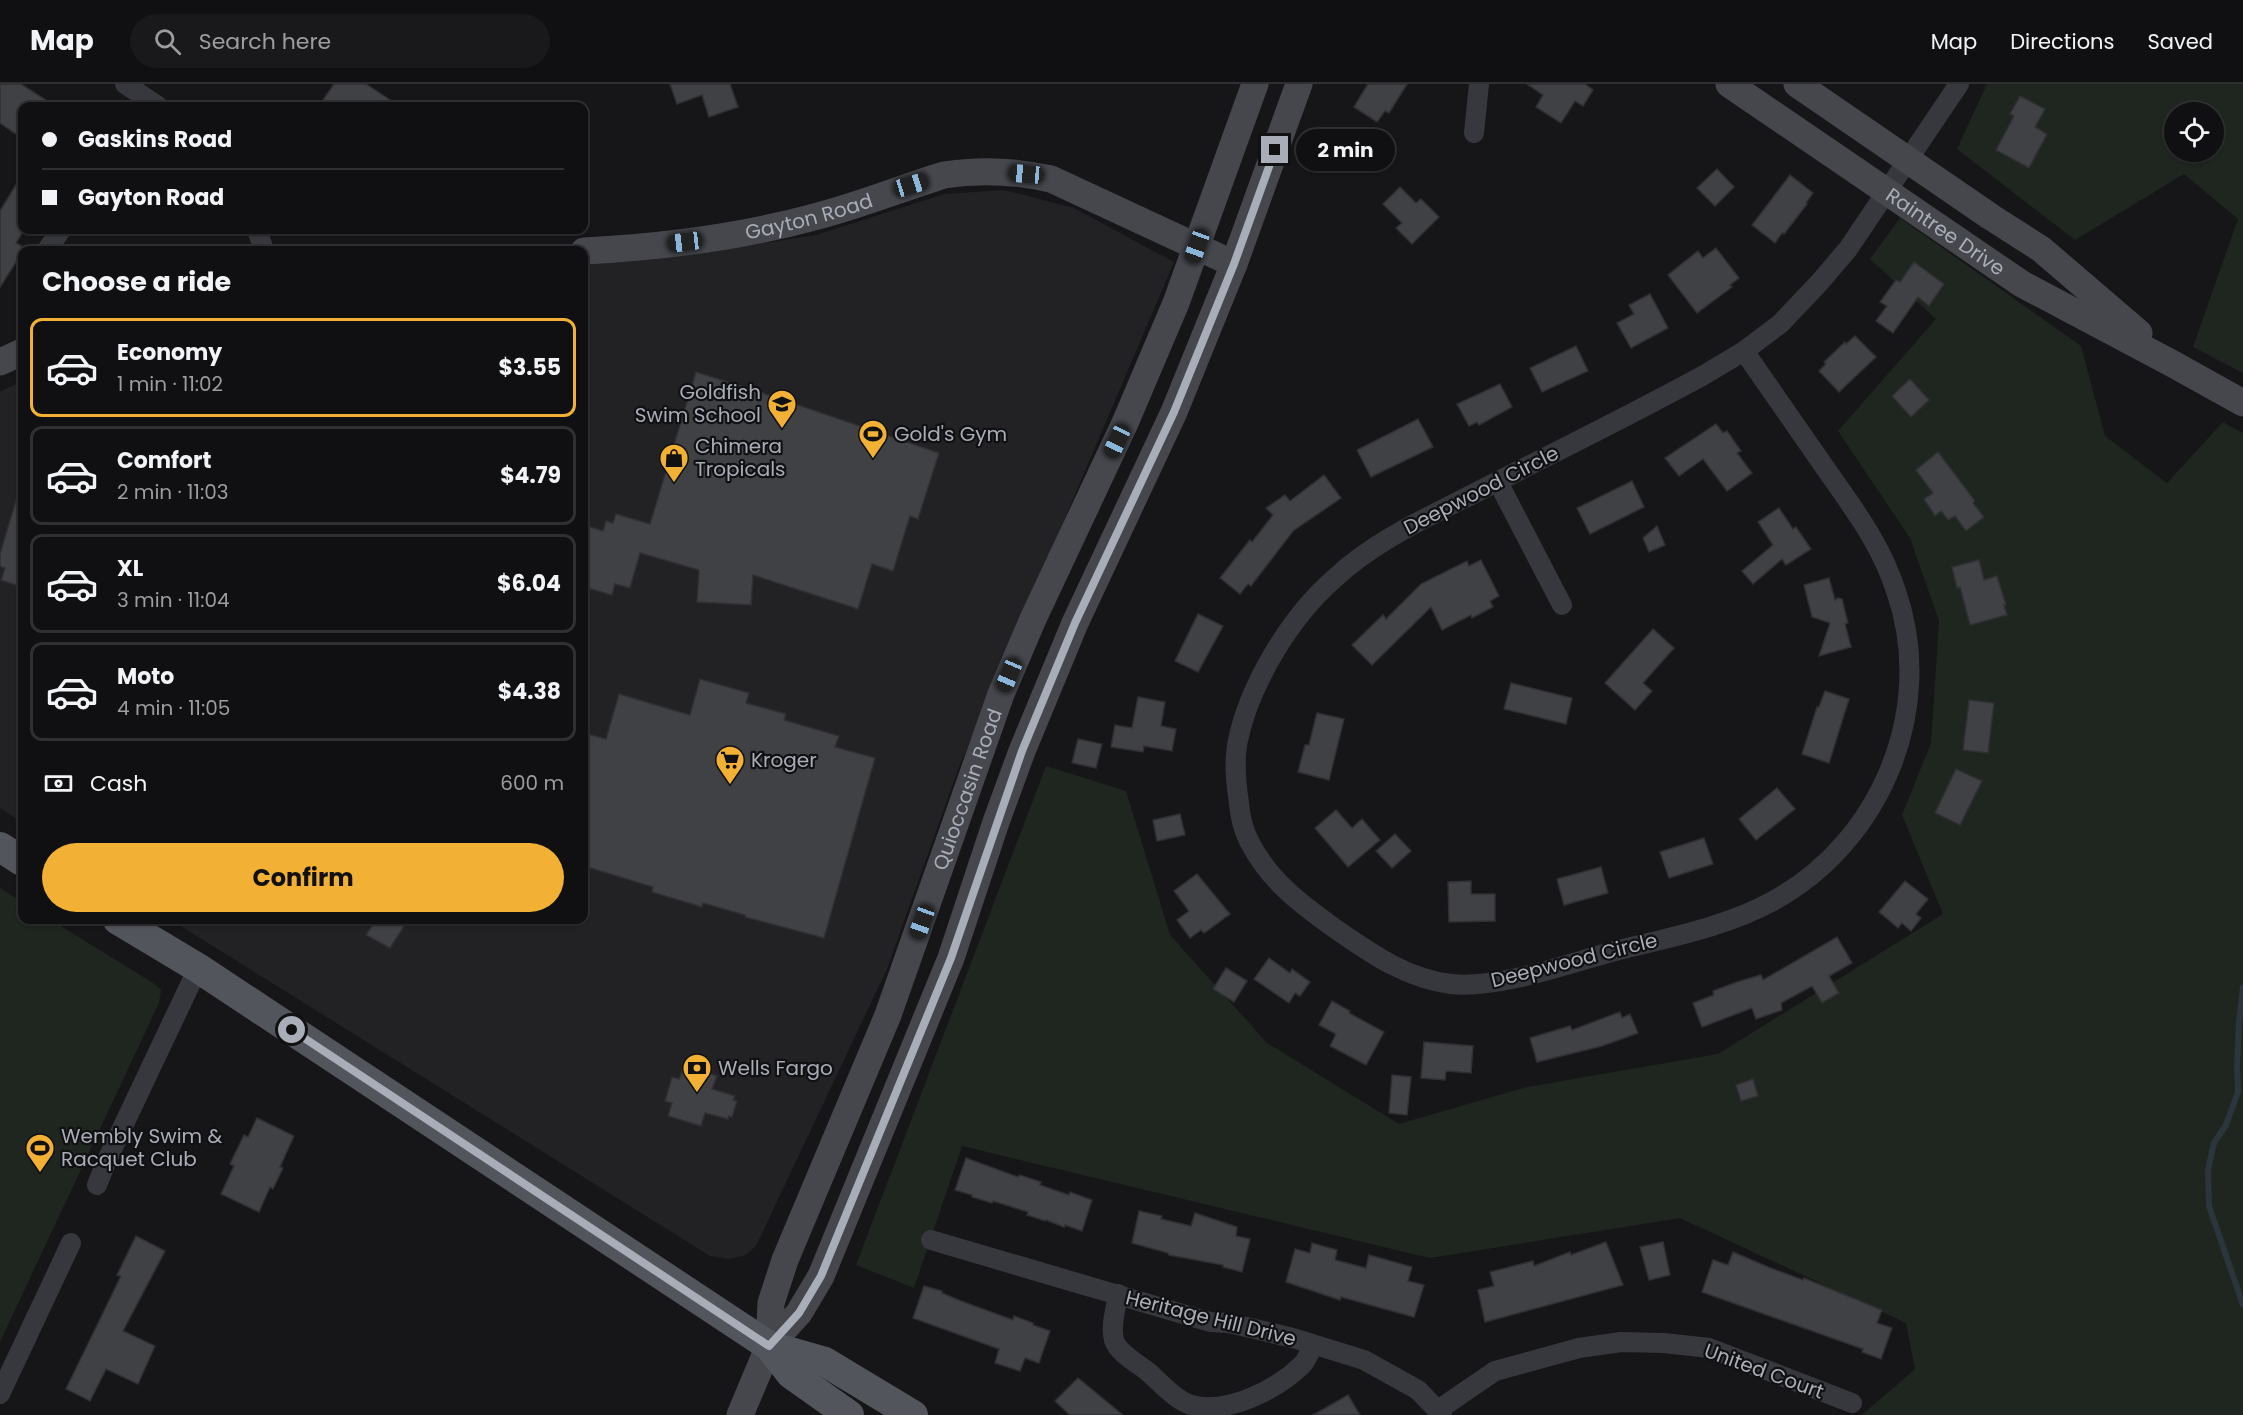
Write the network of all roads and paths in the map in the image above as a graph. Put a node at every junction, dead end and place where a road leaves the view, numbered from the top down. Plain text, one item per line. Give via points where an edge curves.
1 (125, 84) edge
2 (1255, 84) edge
3 (1299, 84) edge
4 (1479, 84) edge
5 (1729, 84) edge
6 (1797, 84) edge
7 (1959, 84) edge
8 (147, 102) edge
9 (1474, 133) dead end
10 (1909, 161) junction
11 (1887, 192) junction
12 (1197, 246) junction
13 (588, 251) edge
14 (1234, 264) junction
15 (1744, 351) junction
16 (18, 354) edge
17 (0, 362) edge
18 (2173, 364) junction
19 (2243, 403) edge
20 (1498, 482) junction
21 (1562, 605) dead end
22 (0, 847) edge
23 (18, 858) edge
24 (125, 924) edge
25 (198, 968) junction
26 (97, 1185) dead end
27 (931, 1240) dead end
28 (71, 1243) dead end
29 (1118, 1294) junction
30 (1313, 1345) junction
31 (769, 1346) junction
32 (0, 1394) edge
33 (1852, 1403) dead end
34 (1440, 1412) edge
35 (740, 1415) edge
36 (849, 1415) edge
37 (913, 1415) edge

1 - 8 street
2 - 12 main road
3 - 14 main road
4 - 9 street
5 - 11 main road, Raintree Drive
6 - 10 main road, Raintree Drive
7 - 10 street, Deepwood Circle
10 - 11 street, Deepwood Circle
10 - 18 main road, Raintree Drive via 2041,249
11 - 15 street, Deepwood Circle via 1820,283 1780,324
11 - 18 main road, Raintree Drive via 2022,284
12 - 13 main road, Gayton Road via 1051,179 965,171 817,217 653,246
12 - 14 main road, Gayton Road
12 - 31 main road, Quioccasin Road via 1125,423 1001,694 888,1015 785,1260 771,1303
14 - 31 main road, Quioccasin Road via 1174,412 1075,623 1022,751 947,969 821,1276 799,1313
15 - 20 street, Deepwood Circle via 1655,402
15 - 20 street, Deepwood Circle via 1877,542 1898,593 1910,653 1909,690 1902,735 1892,765 1869,812 1834,855 1804,882 1769,903 1719,923 1516,978 1450,984 1396,968 1296,901 1273,879 1248,840 1241,818 1235,773 1237,747 1251,699 1278,647 1335,577 1388,538
16 - 17 main road
18 - 19 main road, Raintree Drive
20 - 21 street
22 - 23 main road
24 - 25 main road
25 - 26 street
25 - 31 main road
27 - 29 street, Heritage Hill Drive
28 - 32 street
29 - 30 street, Heritage Hill Drive via 1210,1322 1229,1323
29 - 30 street via 1112,1329 1118,1347 1190,1405 1216,1410 1249,1399 1304,1364
30 - 34 street, Heritage Hill Drive via 1364,1360 1418,1390
31 - 35 main road, Quioccasin Road
31 - 36 main road via 791,1374
31 - 37 main road via 825,1362
33 - 34 street, United Court via 1709,1348 1621,1342 1579,1348 1495,1371

